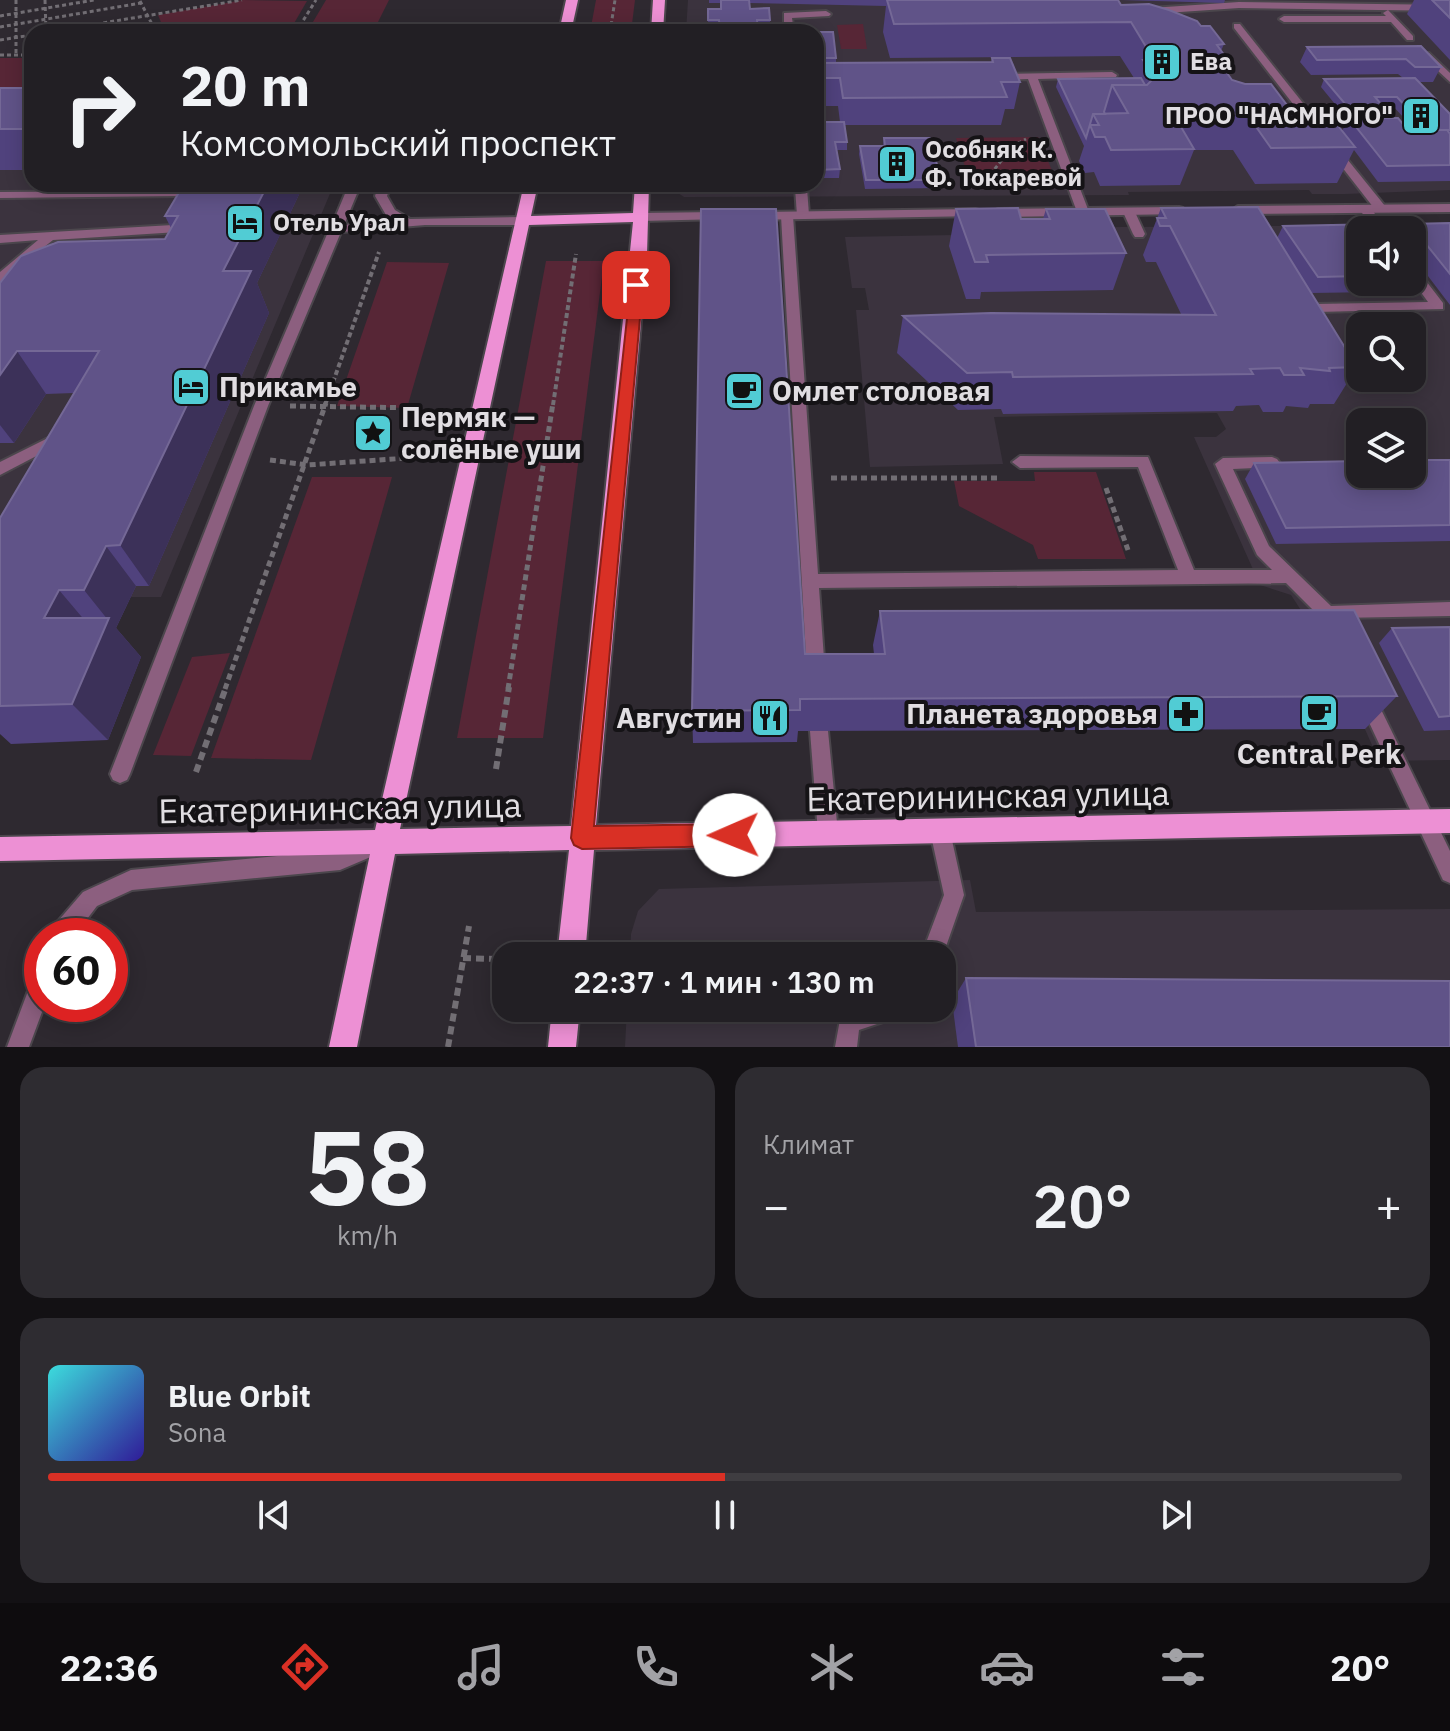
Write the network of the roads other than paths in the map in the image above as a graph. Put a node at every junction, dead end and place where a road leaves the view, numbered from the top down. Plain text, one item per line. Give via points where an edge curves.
1 (572, 0) edge
2 (659, 0) edge
3 (1380, 4) edge
4 (1450, 8) edge
5 (1137, 11) edge
6 (826, 14) dead end
7 (1284, 19) dead end
8 (1394, 19) junction
9 (567, 24) edge
10 (658, 24) edge
11 (788, 24) edge
12 (1237, 26) dead end
13 (1410, 38) dead end
14 (1420, 48) edge
15 (1112, 75) edge
16 (1032, 76) junction
17 (976, 77) edge
18 (1450, 79) edge
19 (351, 192) edge
20 (382, 192) edge
21 (529, 192) edge
22 (642, 192) edge
23 (801, 192) edge
24 (178, 194) edge
25 (0, 195) edge
26 (1450, 208) edge
27 (1365, 209) junction
28 (1381, 209) junction
29 (1199, 211) edge
30 (1083, 212) junction
31 (1129, 212) junction
32 (1239, 214) edge
33 (803, 215) junction
34 (787, 216) junction
35 (1370, 216) edge
36 (641, 217) junction
37 (523, 221) junction
38 (409, 223) junction
39 (284, 227) dead end
40 (202, 228) edge
41 (335, 229) junction
42 (1139, 234) dead end
43 (0, 239) edge
44 (47, 239) junction
45 (0, 278) edge
46 (1426, 288) edge
47 (1289, 290) edge
48 (1444, 309) edge
49 (63, 436) edge
50 (1020, 462) road end
51 (1284, 463) edge
52 (0, 469) edge
53 (1188, 576) junction
54 (1291, 576) junction
55 (809, 581) junction
56 (1450, 609) edge
57 (1326, 612) junction
58 (1345, 652) edge
59 (1357, 679) edge
60 (817, 687) edge
61 (819, 731) edge
62 (120, 774) dead end
63 (1450, 821) edge
64 (1424, 822) junction
65 (940, 831) junction
66 (828, 833) junction
67 (582, 838) junction
68 (388, 840) junction
69 (0, 849) edge
70 (1450, 873) edge
71 (75, 918) edge
72 (572, 942) edge
73 (937, 942) edge
74 (27, 1022) edge
75 (565, 1022) edge
76 (849, 1022) edge
77 (18, 1047) edge
78 (343, 1047) edge
79 (562, 1047) edge
80 (846, 1047) edge

1 - 9 main road
2 - 10 main road
3 - 4 street
3 - 5 street
3 - 8 street
6 - 11 street via 787,15
7 - 8 street
8 - 13 street
12 - 28 street
14 - 18 street
15 - 16 street
16 - 17 street
16 - 30 street
19 - 41 street
20 - 38 street via 390,212
21 - 37 main road
22 - 36 main road
23 - 33 street
24 - 25 street
26 - 28 street
27 - 28 street
27 - 32 street
27 - 35 street
29 - 31 street
30 - 31 street
30 - 33 street
31 - 42 street
33 - 34 street
34 - 36 street
34 - 55 street
36 - 37 main road
36 - 67 main road
37 - 38 street
37 - 68 main road
38 - 41 street
39 - 41 street
40 - 44 street via 89,232
41 - 62 street
43 - 44 street
44 - 45 street
46 - 48 street
47 - 48 street via 1295,301 1316,308
49 - 52 street
50 - 53 street via 1143,461
51 - 54 street via 1223,464 1263,550
53 - 54 street
53 - 55 street
54 - 57 street
55 - 60 street
56 - 57 street
57 - 58 street
59 - 64 street
61 - 66 street
63 - 64 main road, Екатерининская улица
64 - 65 main road, Екатерининская улица
64 - 70 street
65 - 66 main road, Екатерининская улица
65 - 73 street via 954,895
66 - 67 main road, Екатерининская улица
67 - 68 main road, Екатерининская улица
67 - 72 main road
68 - 69 main road, Екатерининская улица
68 - 71 street via 340,860 131,880 90,899
68 - 78 main road
74 - 77 street
75 - 79 main road
76 - 80 street

